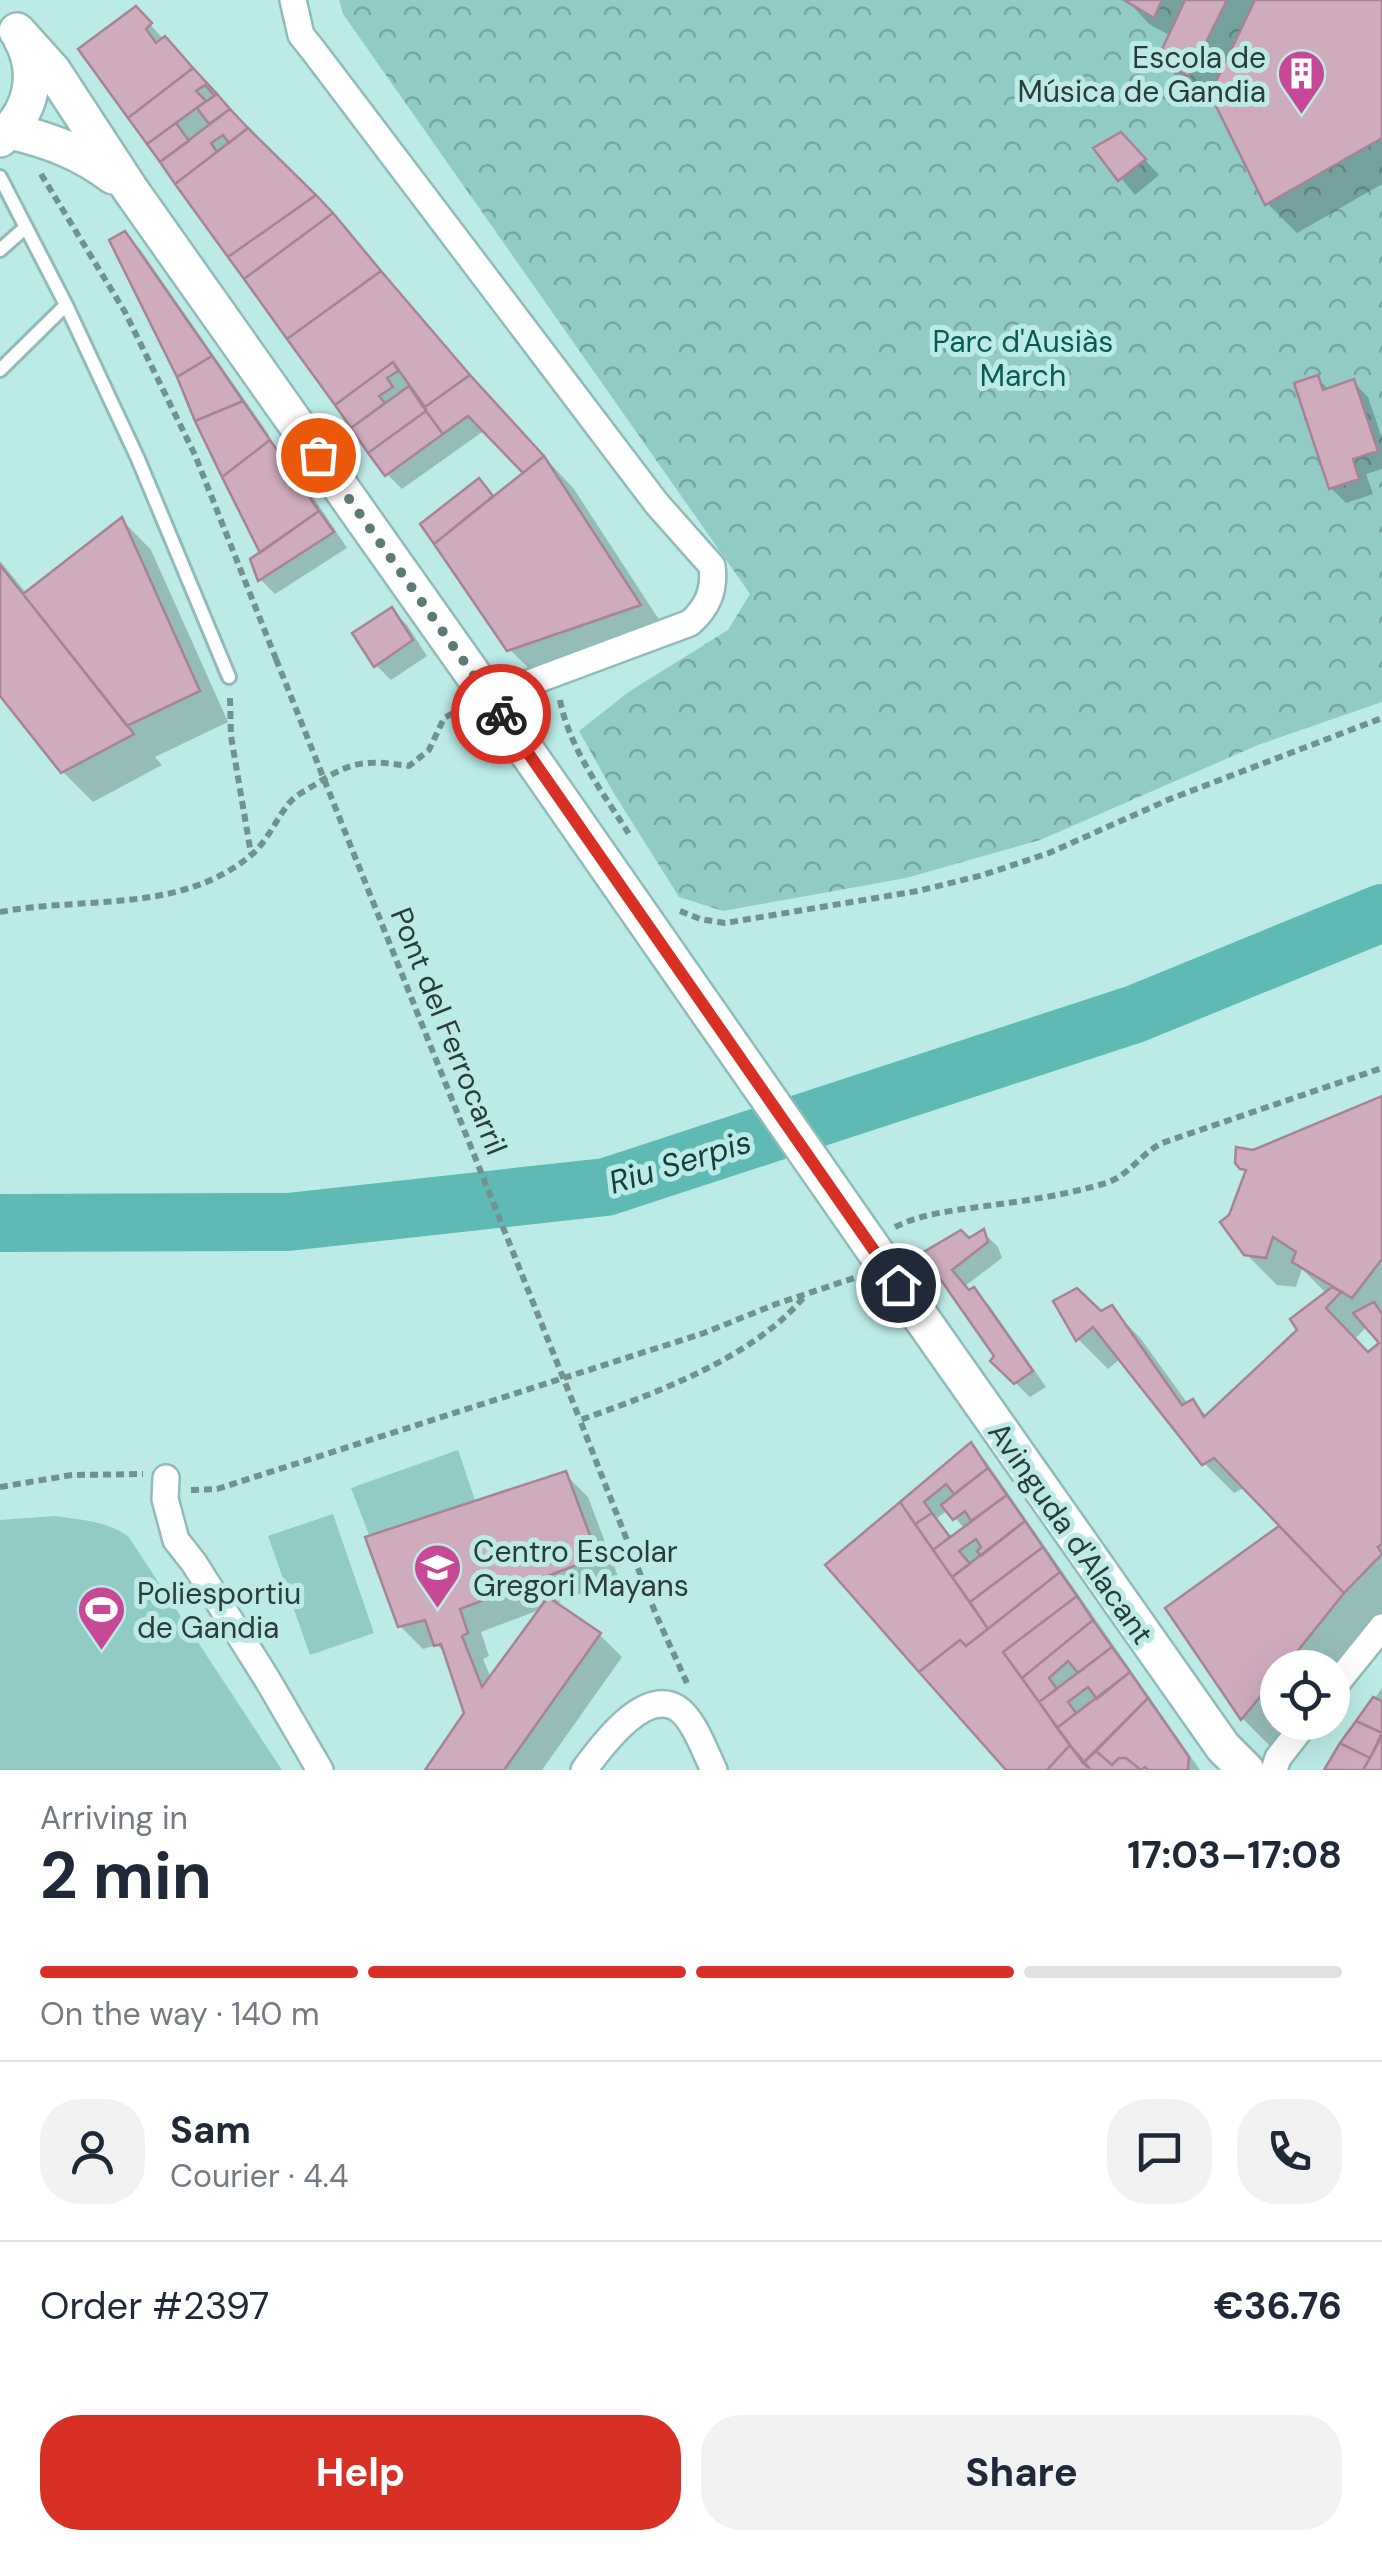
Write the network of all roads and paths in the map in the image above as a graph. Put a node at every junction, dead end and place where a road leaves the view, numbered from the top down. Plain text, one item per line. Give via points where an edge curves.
1 (293, 0) edge
2 (9, 22) edge
3 (5, 135) edge
4 (40, 173) dead end
5 (0, 177) edge
6 (130, 189) junction
7 (26, 227) junction
8 (0, 250) edge
9 (66, 305) junction
10 (0, 370) edge
11 (555, 674) junction
12 (228, 677) joint
13 (493, 702) junction
14 (1382, 718) edge
15 (630, 835) dead end
16 (252, 855) junction
17 (672, 902) dead end
18 (0, 912) edge
19 (1382, 1068) edge
20 (888, 1231) dead end
21 (866, 1269) dead end
22 (804, 1297) junction
23 (580, 1420) junction
24 (166, 1478) junction
25 (0, 1487) edge
26 (1382, 1627) edge
27 (1350, 1667) edge
28 (682, 1697) junction
29 (1292, 1740) edge
30 (1229, 1762) edge
31 (320, 1770) edge
32 (584, 1770) edge
33 (714, 1770) edge
34 (1274, 1770) edge

1 - 11 street via 313,50 657,504 712,566 711,594 690,623
2 - 3 street via 28,50 32,71 23,113
2 - 6 street via 53,71
3 - 6 street via 60,144
4 - 23 path, Pont del Ferrocarril, bridge via 125,312 195,456
5 - 7 lane
6 - 13 street
7 - 8 lane
7 - 9 lane
9 - 10 lane
9 - 12 lane
11 - 13 street
11 - 15 path via 563,718
12 - 16 path
13 - 16 path via 444,718 429,750 409,766 369,760 343,766 292,800
13 - 30 street, Avinguda d'Alacant, bridge
14 - 17 path via 983,875 725,923 683,914
16 - 18 path via 194,889
19 - 20 path via 1162,1143 1106,1182 1058,1196 937,1213
21 - 22 path
22 - 23 path via 746,1347
22 - 24 path via 218,1489 184,1489
23 - 28 path, Pont del Ferrocarril
24 - 25 path via 106,1473
24 - 31 street via 176,1540
26 - 27 street
28 - 32 street via 630,1718
28 - 33 street
29 - 34 street

